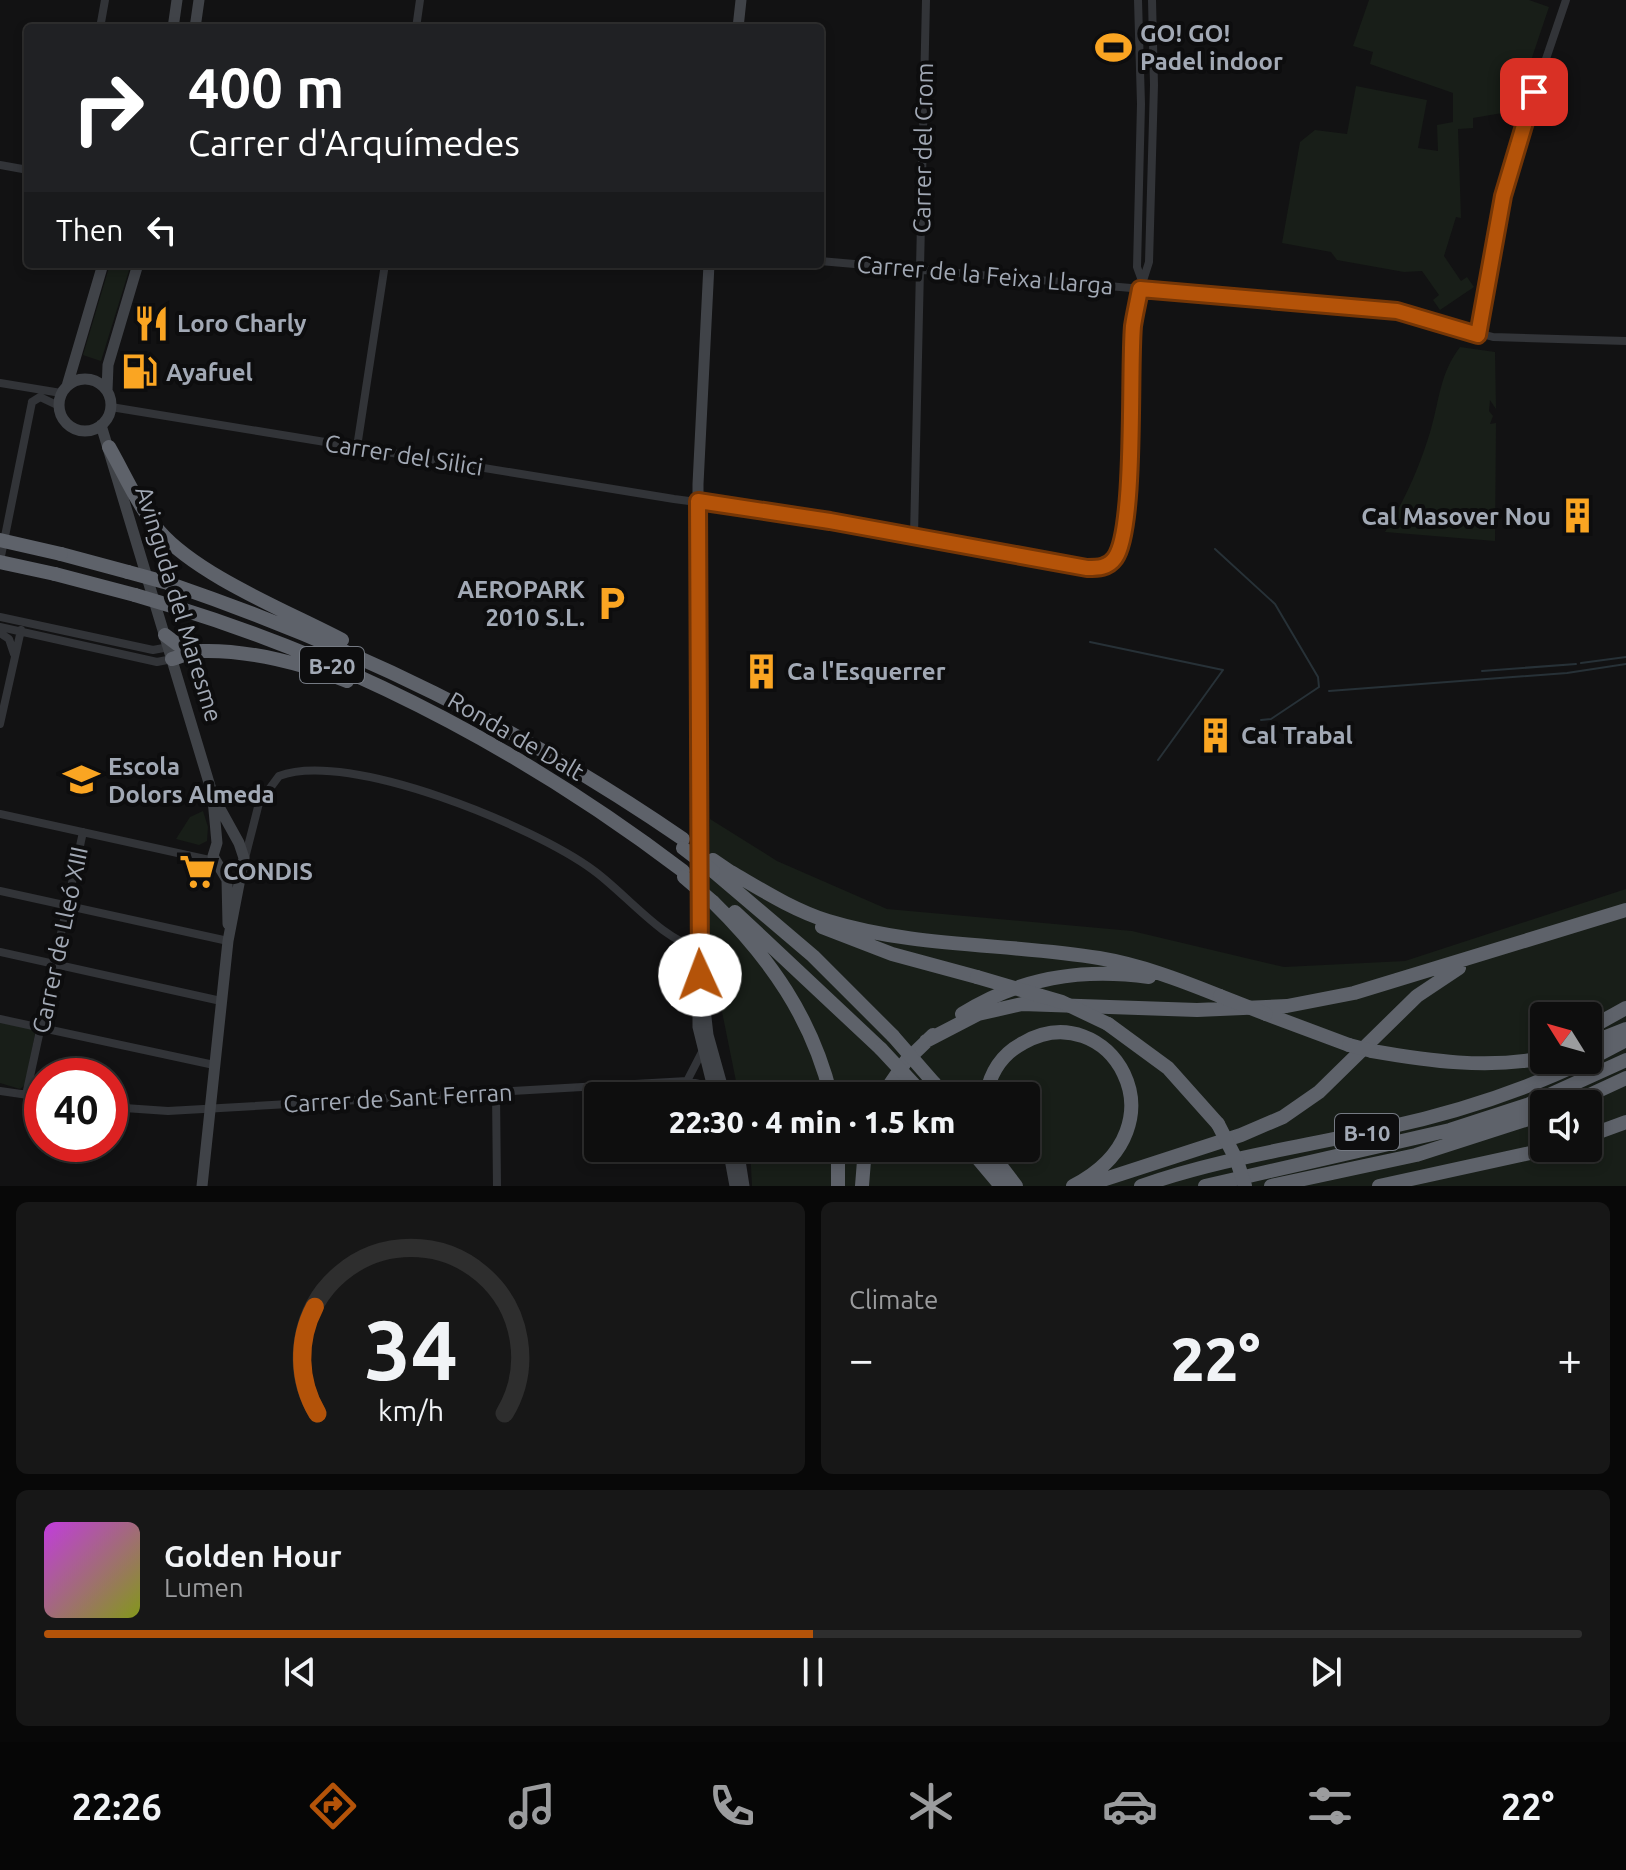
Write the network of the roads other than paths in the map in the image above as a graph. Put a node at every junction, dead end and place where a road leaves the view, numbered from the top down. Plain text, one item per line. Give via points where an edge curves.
1 (105, 0) edge
2 (177, 0) edge
3 (199, 0) edge
4 (420, 0) edge
5 (741, 0) edge
6 (926, 0) edge
7 (1138, 0) edge
8 (1152, 0) edge
9 (1566, 0) edge
10 (101, 24) edge
11 (174, 24) edge
12 (196, 24) edge
13 (417, 24) edge
14 (738, 24) edge
15 (0, 165) edge
16 (24, 169) edge
17 (824, 261) edge
18 (102, 268) edge
19 (137, 268) edge
20 (384, 268) edge
21 (709, 268) edge
22 (921, 269) junction
23 (1141, 278) junction
24 (1140, 289) junction
25 (1478, 335) junction
26 (1626, 341) edge
27 (0, 383) edge
28 (20, 387) junction
29 (64, 390) junction
30 (107, 391) junction
31 (32, 402) junction
32 (59, 406) junction
33 (111, 407) junction
34 (101, 425) junction
35 (109, 447) junction
36 (357, 447) junction
37 (698, 501) junction
38 (914, 536) junction
39 (0, 540) edge
40 (0, 562) edge
41 (0, 617) edge
42 (23, 622) junction
43 (0, 630) edge
44 (20, 632) junction
45 (169, 647) junction
46 (201, 650) junction
47 (15, 655) junction
48 (413, 679) junction
49 (0, 724) edge
50 (482, 739) junction
51 (213, 796) junction
52 (0, 814) edge
53 (254, 820) junction
54 (83, 832) junction
55 (233, 836) junction
56 (217, 843) junction
57 (214, 861) junction
58 (713, 865) junction
59 (242, 867) junction
60 (731, 872) junction
61 (225, 874) junction
62 (0, 891) edge
63 (713, 898) junction
64 (67, 906) junction
65 (1626, 910) edge
66 (228, 941) junction
67 (1515, 945) junction
68 (699, 948) junction
69 (0, 952) edge
70 (54, 964) junction
71 (1199, 988) junction
72 (221, 1001) junction
73 (701, 1001) junction
74 (1626, 1008) edge
75 (0, 1019) edge
76 (1602, 1021) edge
77 (41, 1027) junction
78 (1626, 1029) edge
79 (708, 1035) junction
80 (1602, 1038) edge
81 (1626, 1040) edge
82 (926, 1041) junction
83 (703, 1050) junction
84 (1530, 1051) edge
85 (1602, 1053) edge
86 (34, 1058) edge
87 (1530, 1059) edge
88 (1626, 1060) edge
89 (1472, 1063) junction
90 (214, 1065) junction
91 (1555, 1074) edge
92 (1626, 1078) edge
93 (687, 1081) junction
94 (690, 1082) edge
95 (714, 1082) edge
96 (716, 1082) edge
97 (827, 1082) edge
98 (892, 1082) edge
99 (918, 1082) edge
100 (922, 1082) edge
101 (991, 1082) edge
102 (1600, 1090) edge
103 (0, 1091) edge
104 (496, 1092) junction
105 (24, 1095) edge
106 (128, 1108) edge
107 (210, 1109) junction
108 (1530, 1119) edge
109 (1626, 1122) edge
110 (1602, 1131) edge
111 (1530, 1153) edge
112 (731, 1162) edge
113 (740, 1162) edge
114 (838, 1162) edge
115 (864, 1162) edge
116 (981, 1162) edge
117 (998, 1162) edge
118 (1007, 1162) edge
119 (202, 1186) edge
120 (497, 1186) edge
121 (735, 1186) edge
122 (744, 1186) edge
123 (838, 1186) edge
124 (862, 1186) edge
125 (1001, 1186) edge
126 (1016, 1186) edge
127 (1024, 1186) edge
128 (1073, 1186) edge
129 (1084, 1186) edge
130 (1141, 1186) edge
131 (1205, 1186) edge
132 (1245, 1186) edge
133 (1271, 1186) edge
134 (1379, 1186) edge

1 - 10 street
2 - 11 main road
3 - 12 main road
4 - 13 street
5 - 14 main road
6 - 22 street, Carrer del Crom
7 - 23 street
8 - 23 street via 1149,262
9 - 25 street via 1513,156
15 - 16 street
17 - 22 street, Carrer de la Feixa Llarga
18 - 29 main road
19 - 30 main road via 108,365
20 - 36 street
21 - 37 main road
22 - 24 street, Carrer de la Feixa Llarga
22 - 38 street, Carrer del Crom
23 - 24 street
24 - 25 street, Carrer de la Feixa Llarga via 1397,311
24 - 38 street, Carrer del Silici via 1133,327 1128,476 1121,539 1112,562 1099,568
25 - 26 street, Carrer de la Feixa Llarga
27 - 28 street
28 - 29 street
28 - 31 street
29 - 30 main road via 88,379
29 - 32 main road
30 - 33 main road
31 - 32 street via 47,398
31 - 40 street
32 - 34 main road via 62,418 74,429
33 - 34 main road
33 - 36 street, Carrer del Silici
34 - 35 main road, Avinguda del Maresme
35 - 45 main road, Avinguda del Maresme
35 - 48 highway via 145,512 183,553
36 - 37 street, Carrer del Silici
37 - 38 street, Carrer del Silici
37 - 68 main road
39 - 48 highway, Ronda de Dalt / B-20, bridge via 168,583
40 - 50 highway, Ronda de Dalt / B-20, bridge via 175,607 314,657
41 - 42 street
42 - 44 street
42 - 45 street via 153,650
43 - 44 street
43 - 47 street
44 - 45 street via 151,661
44 - 47 street
45 - 46 highway
45 - 46 highway
45 - 51 main road, Avinguda del Maresme
46 - 50 highway via 325,673
47 - 49 street
48 - 58 highway, Ronda de Dalt / B-20, bridge via 511,731
50 - 63 highway, Ronda de Dalt / B-20, bridge via 636,836
51 - 55 main road
51 - 56 main road
52 - 54 street
53 - 55 street
53 - 59 street
53 - 68 street via 272,782 294,772 367,778 433,795 487,813 560,849 625,894 675,941
54 - 57 street
54 - 64 street, Carrer de Lleó XIII
55 - 56 main road
55 - 59 main road via 242,849
56 - 57 main road
57 - 61 main road
58 - 60 highway
58 - 100 highway, B-20, bridge via 893,1036
59 - 61 main road
59 - 66 main road
60 - 71 highway via 791,906 843,925 912,938 1101,958
60 - 132 highway, bridge via 789,910 851,940 1037,992 1108,1024 1168,1068 1218,1124
61 - 66 main road
62 - 64 street
63 - 97 highway via 792,997
63 - 99 highway, Ronda de Dalt / B-20, bridge via 796,966
64 - 66 street
64 - 70 street, Carrer de Lleó XIII
65 - 67 highway
66 - 72 main road
67 - 82 highway via 1354,993 1287,1006 1197,1010 1022,1004 978,1014
67 - 129 highway via 1456,970 1417,996 1319,1092 1283,1117
68 - 73 main road
69 - 70 street
70 - 72 street
70 - 77 street, Carrer de Lleó XIII
71 - 82 highway via 1125,974 1059,975 998,994
71 - 89 highway, bridge via 1349,1045
72 - 90 main road
73 - 79 main road
73 - 83 main road via 698,1027
74 - 76 highway
75 - 77 street
77 - 86 street, Carrer de Lleó XIII
77 - 90 street
78 - 80 highway
79 - 83 street
79 - 96 main road
81 - 85 highway, B-10
82 - 98 highway
83 - 93 street
83 - 95 main road
84 - 89 highway
87 - 89 highway
88 - 131 highway, B-10 via 1527,1105 1450,1130
90 - 107 main road
91 - 130 highway, B-10 via 1443,1113 1263,1152
92 - 102 highway
93 - 94 street, Carrer de Sant Ferran
93 - 104 street, Carrer de Sant Ferran
101 - 128 highway via 1014,1048 1051,1034 1075,1035 1111,1055 1131,1089 1129,1130 1106,1164
103 - 105 street
104 - 107 street, Carrer de Sant Ferran
104 - 120 street
106 - 107 street, Carrer de Sant Ferran
107 - 119 main road
108 - 133 highway via 1452,1146
109 - 110 highway
111 - 134 highway
112 - 121 main road
113 - 122 main road
114 - 123 highway
115 - 124 highway
116 - 125 highway
117 - 126 highway
118 - 127 highway

